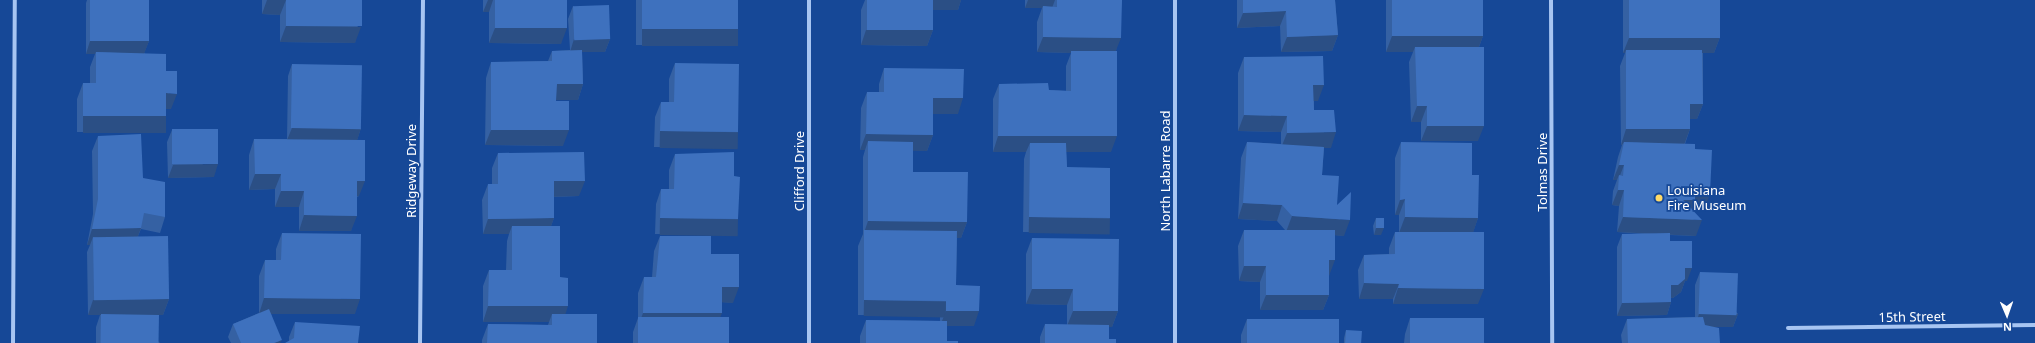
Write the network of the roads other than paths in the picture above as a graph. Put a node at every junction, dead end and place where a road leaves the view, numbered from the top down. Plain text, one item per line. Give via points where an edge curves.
1 (15, 0) edge
2 (423, 0) edge
3 (809, 0) edge
4 (1175, 0) edge
5 (1552, 0) edge
6 (2035, 325) edge
7 (1788, 328) dead end
8 (14, 343) edge
9 (420, 343) edge
10 (809, 343) edge
11 (1175, 343) edge
12 (1552, 343) edge

1 - 8 street
2 - 9 street, Ridgeway Drive
3 - 10 street, Clifford Drive
4 - 11 street, North Labarre Road
5 - 12 street, Tolmas Drive
6 - 7 street, 15th Street

